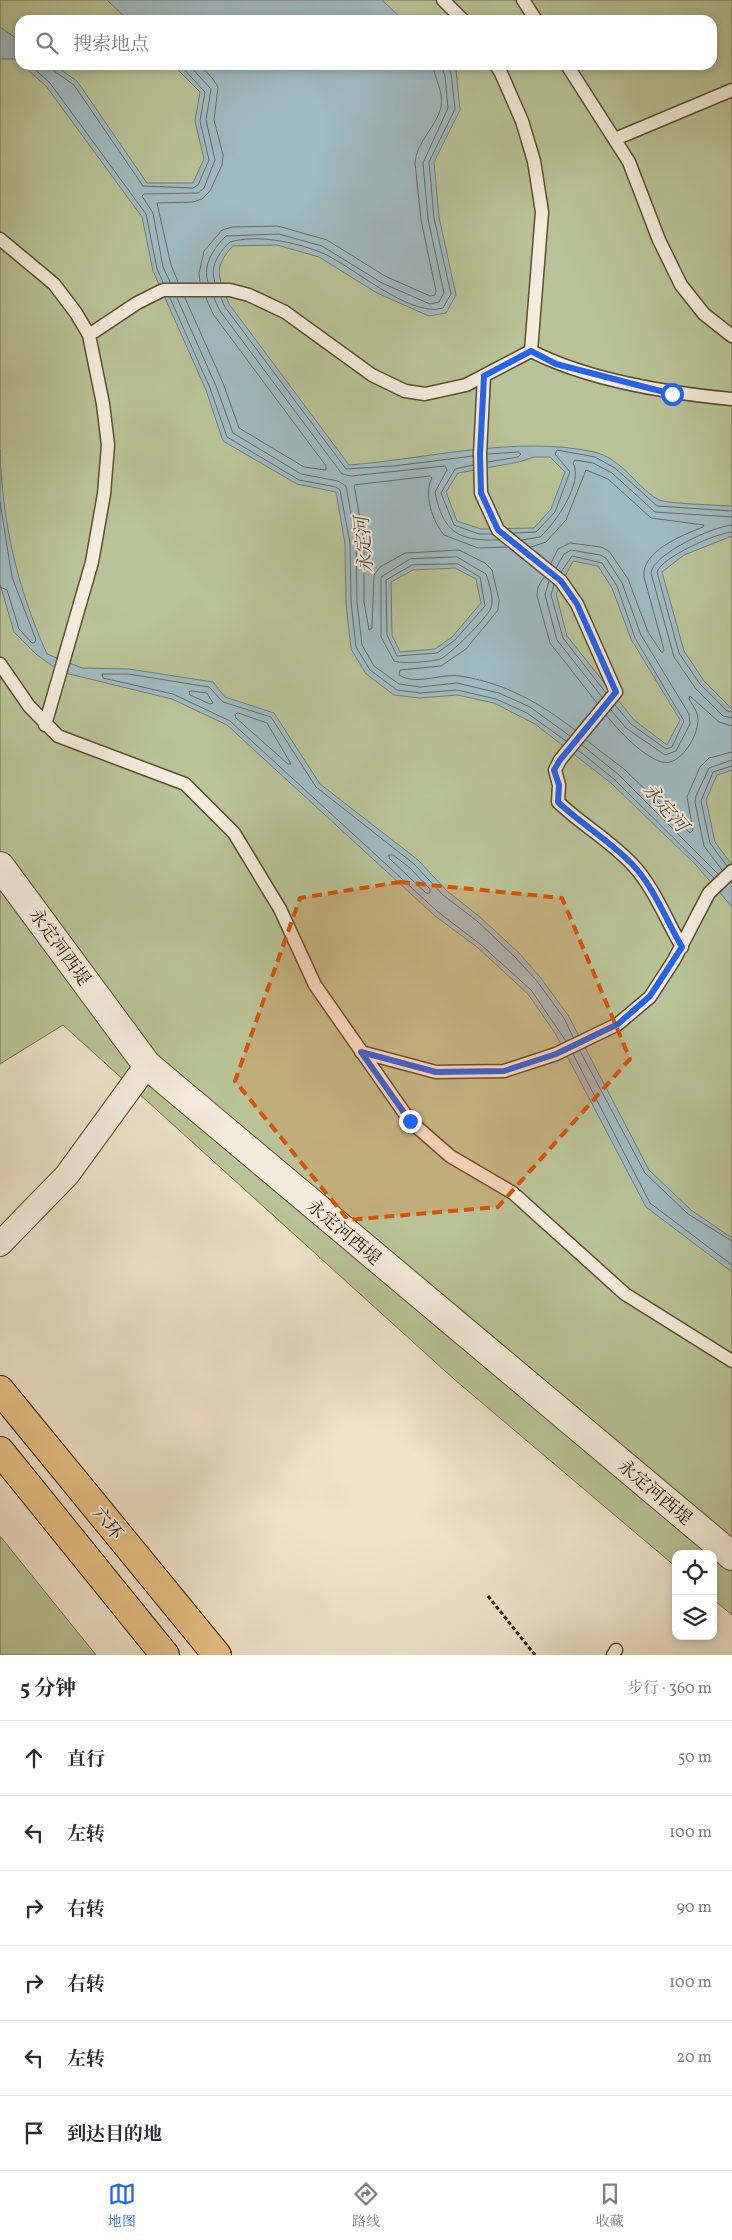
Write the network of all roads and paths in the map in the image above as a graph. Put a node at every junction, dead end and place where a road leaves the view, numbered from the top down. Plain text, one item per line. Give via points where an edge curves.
1 (443, 0) edge
2 (523, 0) edge
3 (458, 15) edge
4 (533, 15) edge
5 (500, 70) edge
6 (570, 70) edge
7 (732, 90) edge
8 (615, 139) junction
9 (0, 238) edge
10 (89, 335) junction
11 (732, 336) edge
12 (531, 351) junction
13 (484, 376) junction
14 (732, 399) edge
15 (0, 664) edge
16 (46, 725) junction
17 (0, 866) edge
18 (732, 871) edge
19 (682, 947) junction
20 (361, 1052) junction
21 (147, 1065) junction
22 (0, 1244) edge
23 (732, 1361) edge
24 (0, 1390) edge
25 (0, 1451) edge
26 (732, 1556) edge
27 (488, 1596) dead end
28 (165, 1655) edge
29 (217, 1655) edge
30 (535, 1655) edge

1 - 3 lane
2 - 4 lane
5 - 12 lane via 522,121 534,161 542,212
6 - 8 lane
7 - 8 lane
8 - 11 lane via 629,162 659,240 681,284 704,314
9 - 10 lane via 54,284
10 - 13 lane via 163,290 230,290 285,312 372,375 405,391 425,394
10 - 16 lane via 108,445 104,494 92,562
12 - 13 lane
12 - 14 lane via 556,364 672,394
13 - 19 lane via 481,493 498,530 561,581 577,604 616,689 615,695 554,770 559,785 558,802 633,865 648,884
15 - 16 lane
16 - 20 lane via 58,736 185,784 234,833 280,909 314,985
17 - 21 street, 永定河西堤
18 - 19 lane via 709,893
19 - 20 lane via 650,996 618,1024 556,1054 504,1071 436,1072
20 - 23 lane via 410,1121 450,1156 513,1193 625,1294
21 - 22 street via 68,1175
21 - 26 street, 永定河西堤
24 - 29 highway, 六环
25 - 28 highway
27 - 30 path

